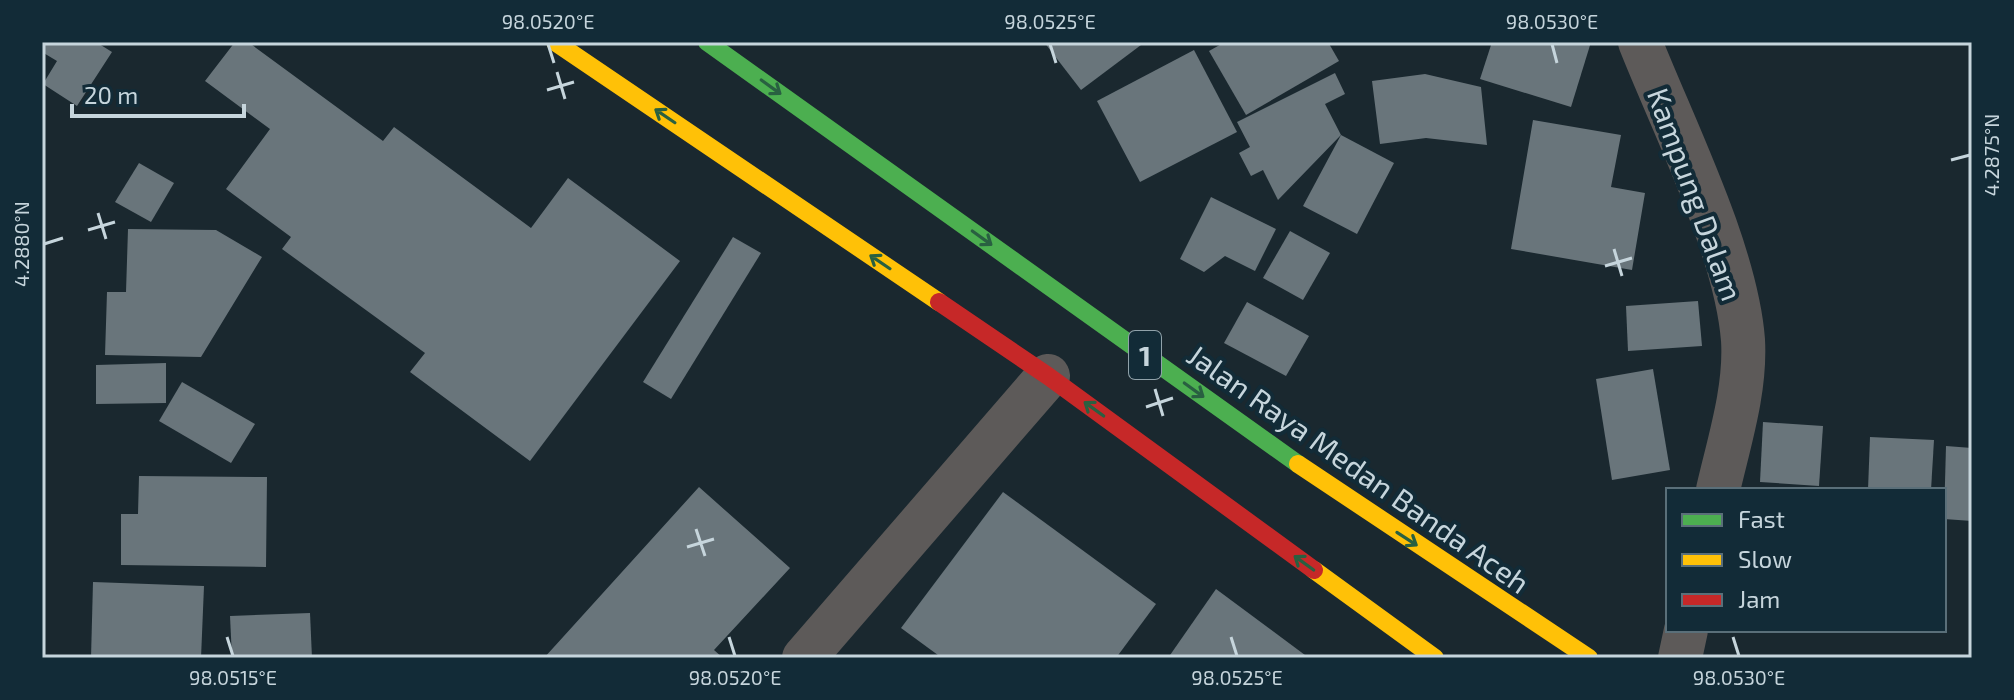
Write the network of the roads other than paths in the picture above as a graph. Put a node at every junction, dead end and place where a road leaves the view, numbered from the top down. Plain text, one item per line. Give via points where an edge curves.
1 (555, 42) edge
2 (591, 42) edge
3 (707, 42) edge
4 (1640, 42) edge
5 (578, 58) junction
6 (1048, 376) junction
7 (1718, 488) edge
8 (1686, 632) edge
9 (804, 658) edge
10 (1435, 658) edge
11 (1589, 658) edge
12 (1680, 658) edge

1 - 5 highway
2 - 5 highway
3 -> 11 highway, Jalan Raya Medan Banda Aceh / 1 via 1337,492
4 - 7 street, Kampung Dalam via 1720,242 1736,299 1742,376
6 -> 5 highway
6 - 9 street
10 -> 6 highway
8 - 12 street

